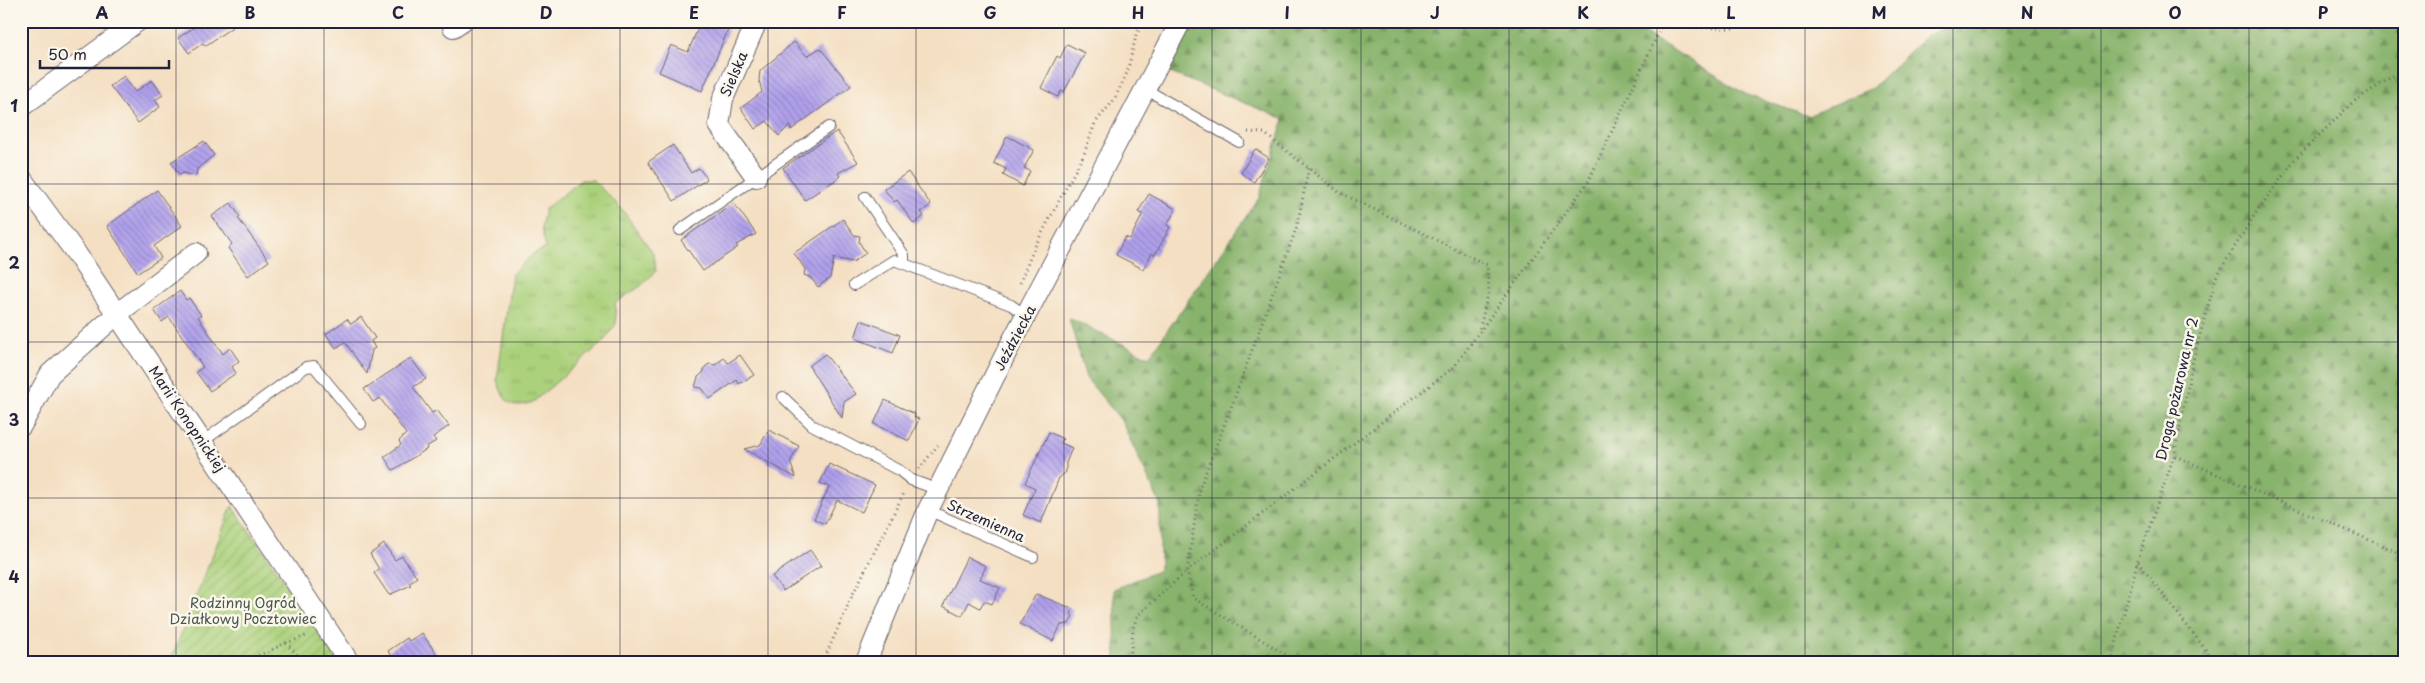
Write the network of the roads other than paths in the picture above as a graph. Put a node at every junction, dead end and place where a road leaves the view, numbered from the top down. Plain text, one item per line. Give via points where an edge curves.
1 (138, 21) edge
2 (757, 21) edge
3 (1181, 21) edge
4 (1146, 89) junction
5 (21, 108) edge
6 (829, 127) dead end
7 (1239, 142) dead end
8 (756, 177) junction
9 (21, 178) edge
10 (865, 197) dead end
11 (680, 230) dead end
12 (196, 253) dead end
13 (904, 263) junction
14 (854, 285) dead end
15 (1019, 311) junction
16 (117, 314) junction
17 (784, 397) dead end
18 (361, 424) dead end
19 (21, 426) edge
20 (202, 442) junction
21 (939, 490) junction
22 (928, 510) junction
23 (1033, 557) dead end
24 (349, 662) edge
25 (866, 662) edge

1 - 5 street
2 - 8 street, Sielska via 723,99 718,124
3 - 4 street, Jeździecka
4 - 7 lane
4 - 15 street, Jeździecka
6 - 8 lane
8 - 11 lane
9 - 16 street, Marii Konopnickiej
10 - 13 lane via 904,255
12 - 16 street
13 - 14 lane via 894,260
13 - 15 lane
15 - 21 street, Jeździecka via 996,373
16 - 19 street via 50,374
16 - 20 street, Marii Konopnickiej
17 - 21 lane via 812,425 900,471 911,480
18 - 20 lane via 314,366 306,367
20 - 24 street, Marii Konopnickiej
21 - 22 street, Jeździecka
22 - 23 lane, Strzemienna
22 - 25 street, Jeździecka

